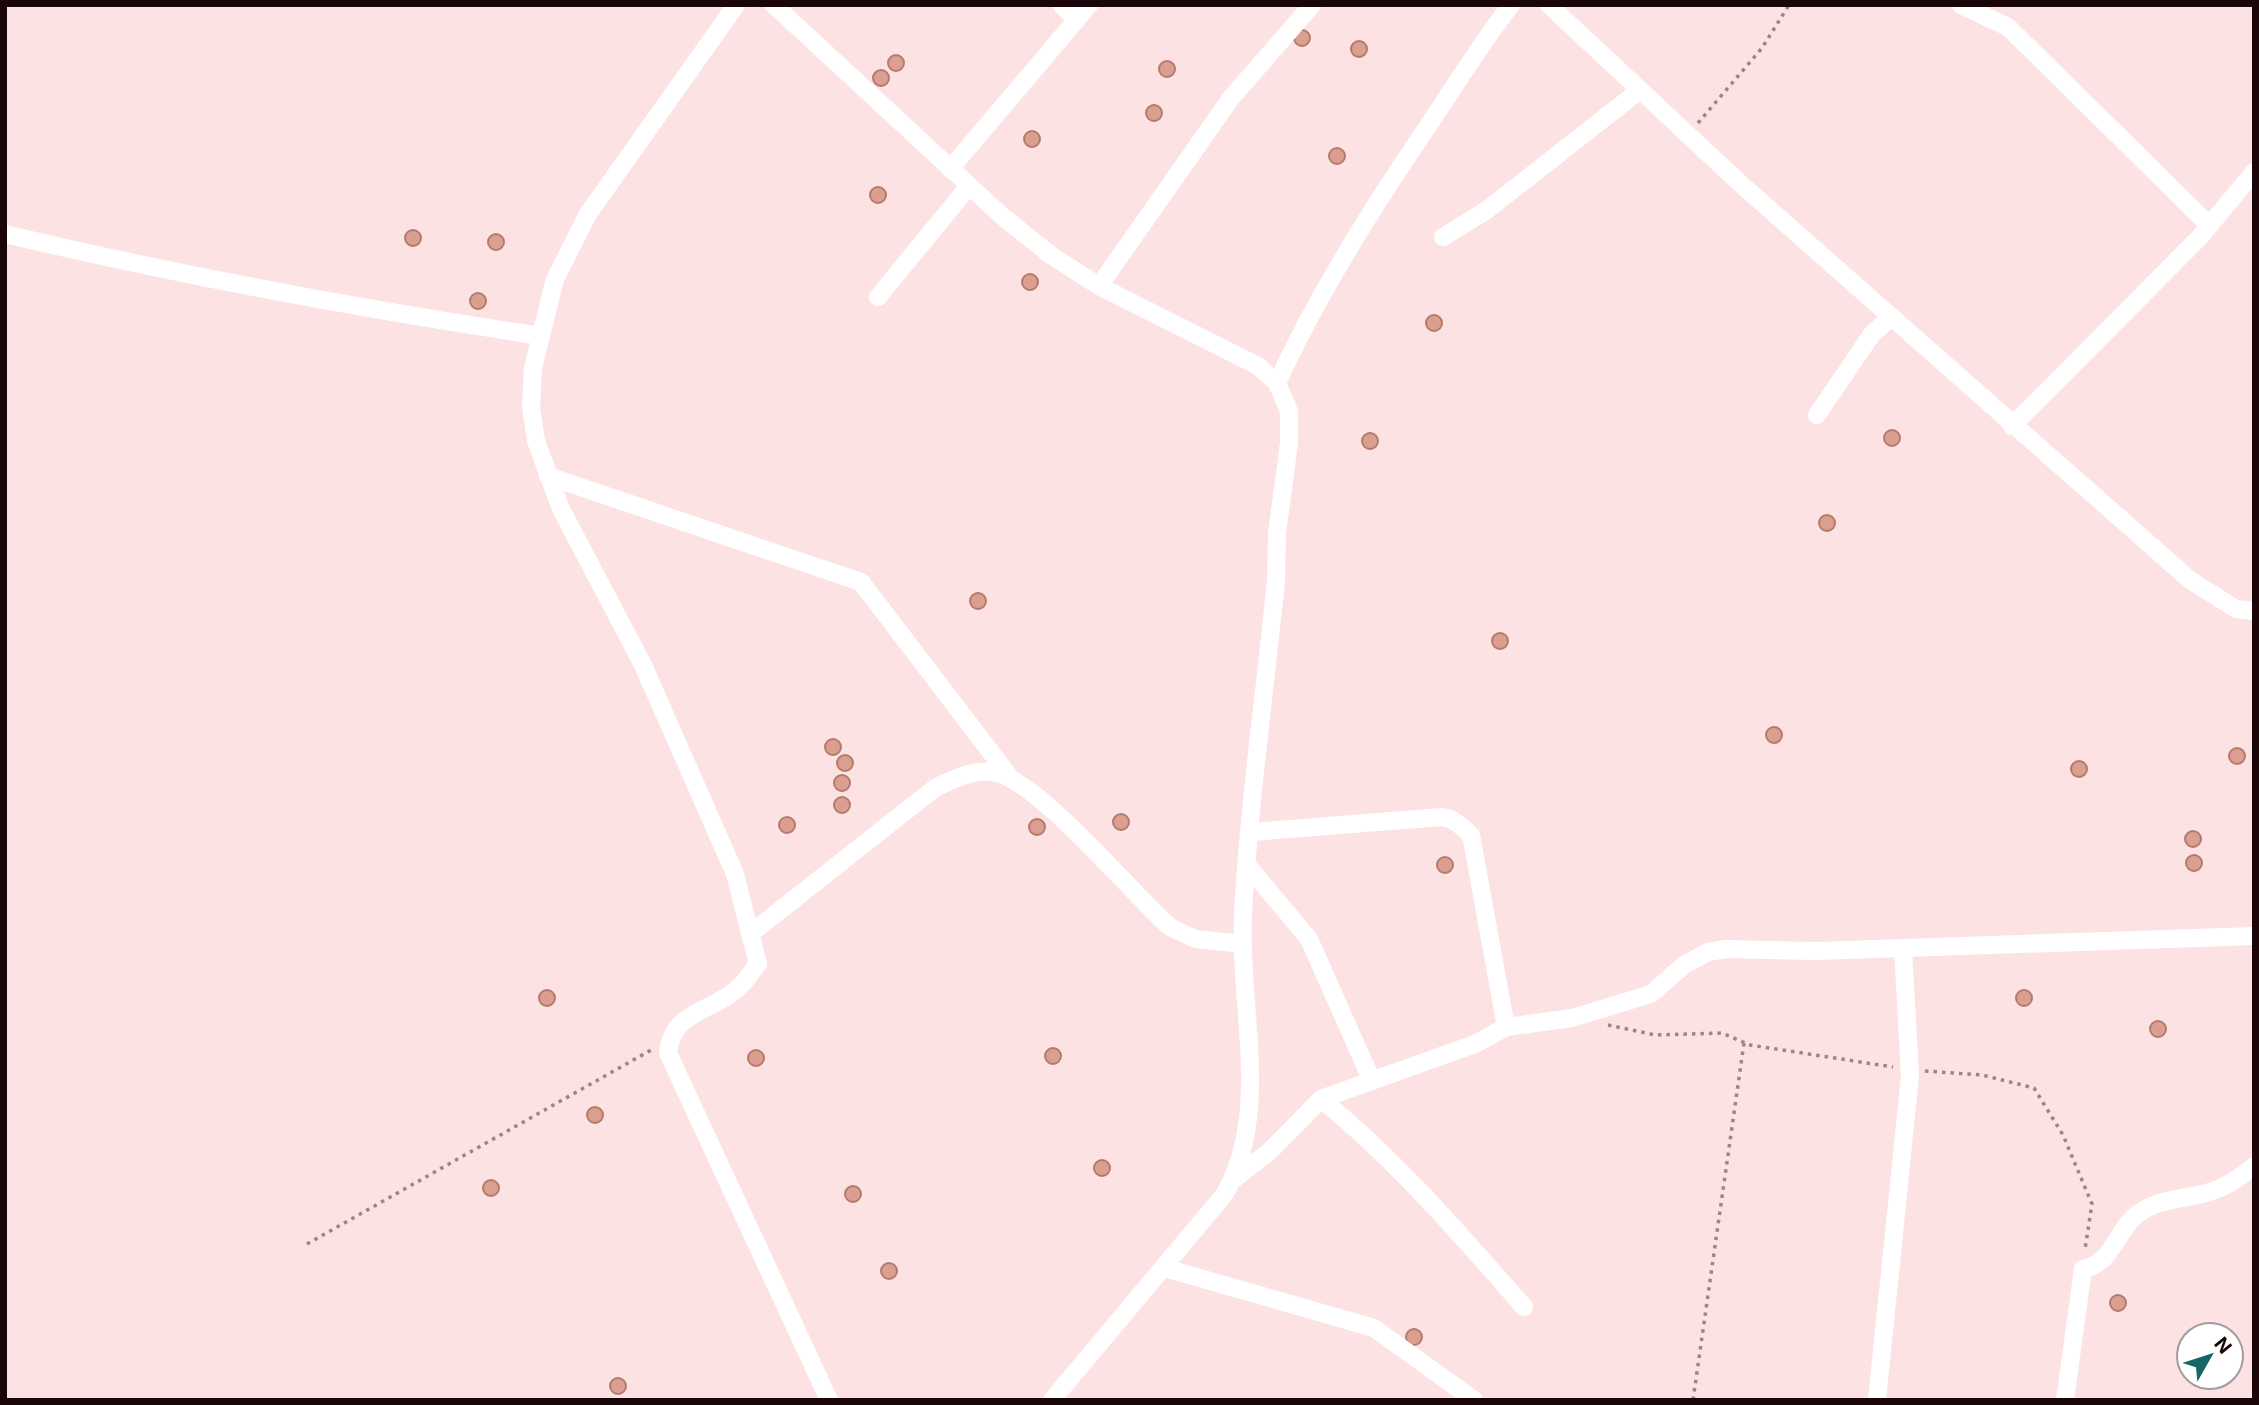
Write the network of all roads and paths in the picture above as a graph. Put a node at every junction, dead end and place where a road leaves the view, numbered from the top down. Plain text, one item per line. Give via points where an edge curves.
1 (736, 5) edge
2 (774, 5) edge
3 (1062, 5) edge
4 (1089, 5) edge
5 (1312, 5) edge
6 (1511, 5) edge
7 (1789, 5) edge
8 (1962, 5) edge
9 (1554, 7) edge
10 (1076, 20) junction
11 (1640, 90) junction
12 (1687, 134) junction
13 (950, 169) junction
14 (2254, 172) edge
15 (969, 186) junction
16 (2209, 225) junction
17 (5, 234) edge
18 (1443, 237) dead end
19 (1099, 286) junction
20 (878, 297) dead end
21 (1890, 318) junction
22 (541, 336) junction
23 (1277, 383) junction
24 (1817, 415) dead end
25 (2012, 426) junction
26 (548, 475) junction
27 (2236, 608) junction
28 (2254, 611) edge
29 (2254, 625) edge
30 (1009, 776) junction
31 (1251, 832) junction
32 (1248, 866) junction
33 (750, 934) junction
34 (2254, 936) edge
35 (1242, 944) junction
36 (1903, 948) junction
37 (1572, 1018) junction
38 (1506, 1027) junction
39 (670, 1036) junction
40 (1744, 1043) junction
41 (1909, 1069) junction
42 (1372, 1081) junction
43 (1321, 1099) junction
44 (2254, 1166) edge
45 (1233, 1180) junction
46 (307, 1244) dead end
47 (1166, 1268) junction
48 (2083, 1269) junction
49 (1524, 1307) dead end
50 (829, 1400) edge
51 (1052, 1400) edge
52 (1474, 1400) edge
53 (1693, 1400) edge
54 (1877, 1400) edge
55 (2065, 1400) edge

1 - 22 street via 587,214 555,279
2 - 13 street
3 - 10 street
4 - 10 street
5 - 19 street via 1231,98
6 - 23 street via 1378,199
7 - 12 path via 1742,75
8 - 16 street via 2008,27
9 - 11 street
10 - 13 street
11 - 12 street
11 - 18 street via 1487,210
12 - 21 street
13 - 15 street
14 - 16 street
15 - 19 street via 1052,256
15 - 20 street
16 - 25 street
17 - 22 street
19 - 23 street via 1258,366
21 - 24 street via 1872,334
21 - 25 street
22 - 26 street via 531,407
23 - 31 street via 1289,411 1289,443
25 - 27 street via 2190,580
26 - 30 street via 861,582
26 - 33 street via 561,509 643,665 735,874
27 - 28 street
27 - 29 street
30 - 33 street via 989,771 935,788
30 - 35 street via 1045,804 1170,927 1195,939
31 - 32 street
31 - 38 street via 1452,819 1471,835
32 - 35 street
32 - 42 street via 1309,939
33 - 39 street via 758,964 737,990 682,1021
34 - 36 street
35 - 45 street via 1251,1118
36 - 37 street via 1708,951 1651,994
36 - 41 street
37 - 38 street
37 - 40 path via 1656,1035 1722,1033
38 - 42 street via 1475,1044
39 - 46 path via 634,1062
39 - 50 street via 668,1053
40 - 41 path
40 - 53 path
41 - 48 path via 1982,1075 2034,1088 2063,1135 2092,1204
41 - 54 street
42 - 43 street
43 - 45 street via 1271,1150
43 - 49 street via 1426,1196
44 - 48 street via 2224,1187 2139,1213 2102,1261
45 - 47 street
47 - 51 street
47 - 52 street via 1374,1328
48 - 55 street

